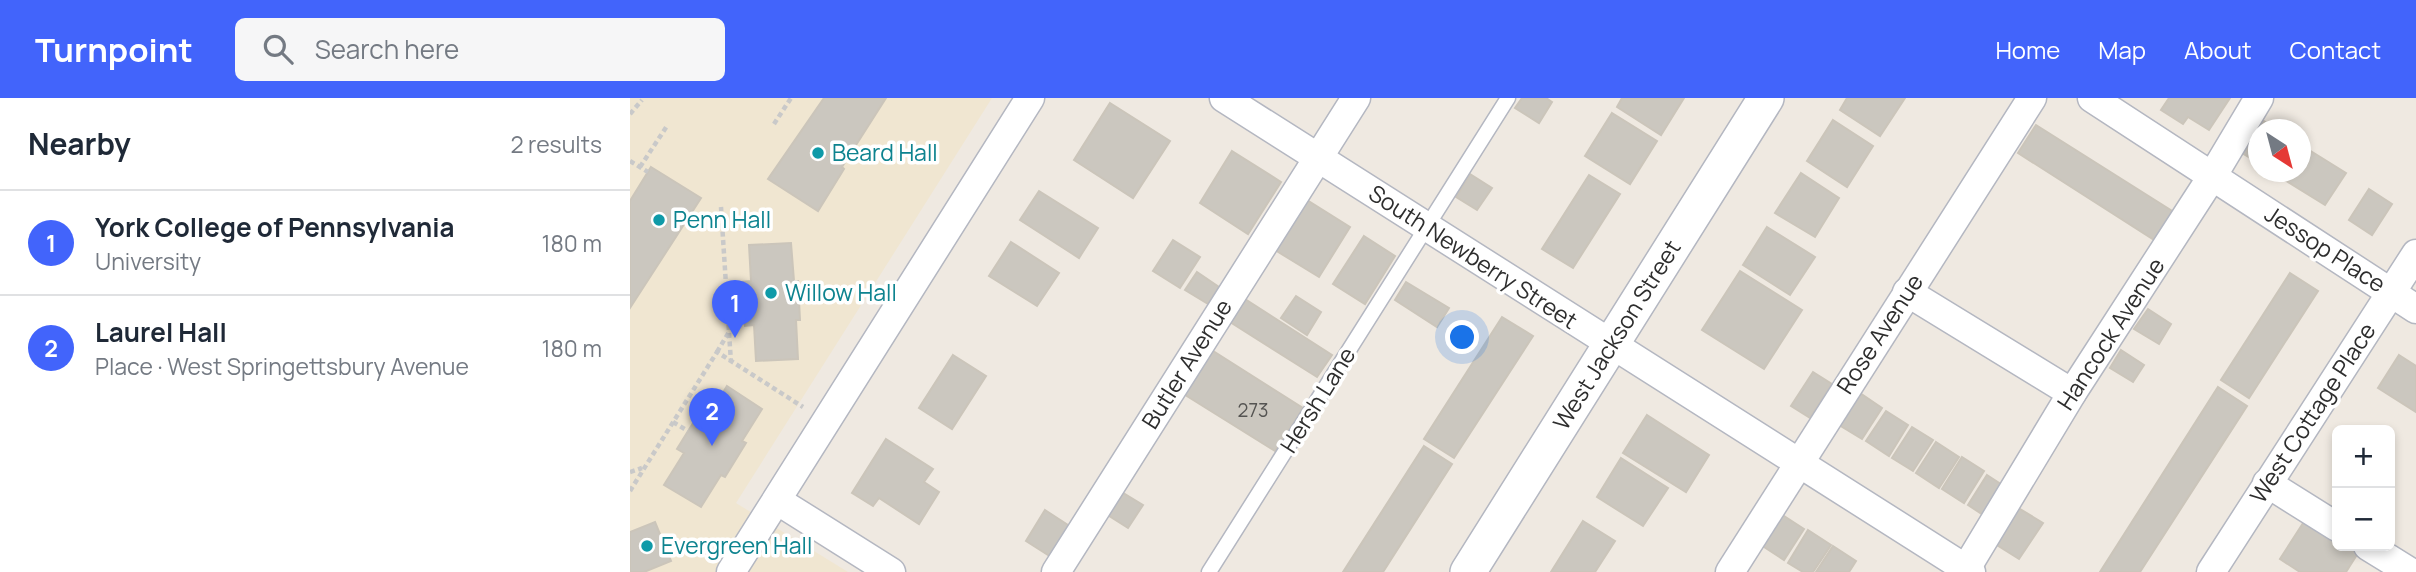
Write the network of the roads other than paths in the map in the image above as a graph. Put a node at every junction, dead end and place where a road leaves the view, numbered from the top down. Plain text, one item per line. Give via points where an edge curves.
1 (1030, 98) edge
2 (1224, 98) edge
3 (1356, 98) edge
4 (1508, 98) edge
5 (1766, 98) edge
6 (2032, 98) edge
7 (2092, 98) edge
8 (2259, 98) edge
9 (1318, 157) junction
10 (2213, 175) junction
11 (1427, 228) junction
12 (2416, 254) edge
13 (1907, 292) junction
14 (2392, 293) junction
15 (2416, 309) edge
16 (1610, 344) junction
17 (2072, 393) junction
18 (1798, 462) junction
19 (2267, 483) junction
20 (778, 500) junction
21 (2332, 524) edge
22 (2376, 551) edge
23 (1967, 571) edge
24 (731, 572) edge
25 (891, 572) edge
26 (1056, 572) edge
27 (1209, 572) edge
28 (1468, 572) edge
29 (1730, 572) edge
30 (2211, 572) edge
31 (2410, 572) edge

1 - 20 street
2 - 9 street, South Newberry Street
3 - 9 street, Butler Avenue
4 - 11 lane, Hersh Lane
5 - 16 street, West Jackson Street
6 - 13 street, Rose Avenue
7 - 10 street, Jessop Place
8 - 10 street, Hancock Avenue
9 - 11 street, South Newberry Street
9 - 26 street, Butler Avenue
10 - 14 street, Jessop Place
10 - 17 street, Hancock Avenue
11 - 16 street, South Newberry Street
11 - 27 lane, Hersh Lane
12 - 14 street, West Cottage Place
13 - 17 street
13 - 18 street, Rose Avenue
14 - 15 street, Jessop Place
14 - 19 street, West Cottage Place
16 - 18 street, South Newberry Street
16 - 28 street, West Jackson Street
17 - 23 street, Hancock Avenue
18 - 23 street, South Newberry Street
18 - 29 street, Rose Avenue
19 - 21 street
19 - 30 street, West Cottage Place
20 - 24 street
20 - 25 street
22 - 31 street

